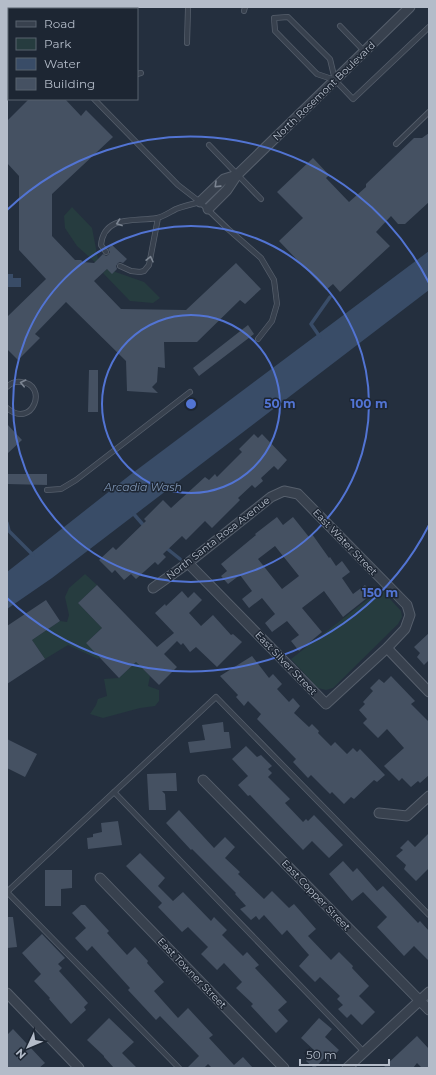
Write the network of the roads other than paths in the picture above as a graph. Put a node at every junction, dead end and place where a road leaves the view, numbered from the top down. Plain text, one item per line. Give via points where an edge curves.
1 (410, 7) edge
2 (188, 8) dead end
3 (340, 26) dead end
4 (429, 27) edge
5 (188, 43) dead end
6 (364, 51) junction
7 (335, 80) junction
8 (95, 100) edge
9 (429, 112) edge
10 (396, 144) dead end
11 (209, 145) dead end
12 (237, 175) junction
13 (261, 199) dead end
14 (200, 202) junction
15 (208, 209) junction
16 (158, 218) junction
17 (106, 252) dead end
18 (120, 266) dead end
19 (258, 339) dead end
20 (7, 387) edge
21 (190, 392) dead end
22 (7, 408) edge
23 (47, 490) dead end
24 (284, 490) joint
25 (188, 563) junction
26 (153, 588) dead end
27 (387, 648) junction
28 (429, 692) edge
29 (203, 780) dead end
30 (114, 792) junction
31 (429, 796) edge
32 (379, 813) dead end
33 (100, 878) dead end
34 (7, 892) edge
35 (429, 915) edge
36 (429, 992) edge
37 (7, 993) edge
38 (420, 1000) junction
39 (429, 1010) edge
40 (364, 1052) junction
41 (79, 1068) edge
42 (179, 1068) edge
43 (284, 1068) edge
44 (347, 1068) edge

1 - 6 street, North Rosemont Boulevard
2 - 5 lane
3 - 6 lane
4 - 7 lane via 353,99
6 - 7 street, North Rosemont Boulevard
7 - 7 lane via 330,59 288,17 274,18 274,32 317,74
7 - 12 street, North Rosemont Boulevard
8 - 14 lane via 178,185
9 - 10 lane
11 - 12 lane
12 - 13 lane
12 -> 14 street, North Rosemont Boulevard via 224,179
12 - 15 street, North Rosemont Boulevard via 228,190
14 - 15 lane
14 - 16 lane
15 - 19 lane via 261,258 274,280 277,304 272,321
16 -> 17 lane via 128,220 114,224 102,238 101,245
18 -> 16 lane via 140,272 150,265
22 -> 20 lane via 16,414 26,413 31,410 36,400 34,389 25,382 14,382
21 - 23 lane via 76,480 61,489
24 - 25 street, North Santa Rosa Avenue via 271,496
24 - 27 street, East Water Street via 298,494 407,605 410,616 405,629
25 - 26 street, North Santa Rosa Avenue
25 - 27 street, East Silver Street via 326,704
27 - 28 street
29 - 38 street, East Copper Street
30 - 34 lane
30 - 35 lane via 216,697
30 - 40 lane
31 - 32 street via 407,816
33 - 43 street, East Towner Street
34 - 42 lane
36 - 38 street
37 - 41 street
38 - 39 street, East Copper Street
38 - 40 street
40 - 44 street

